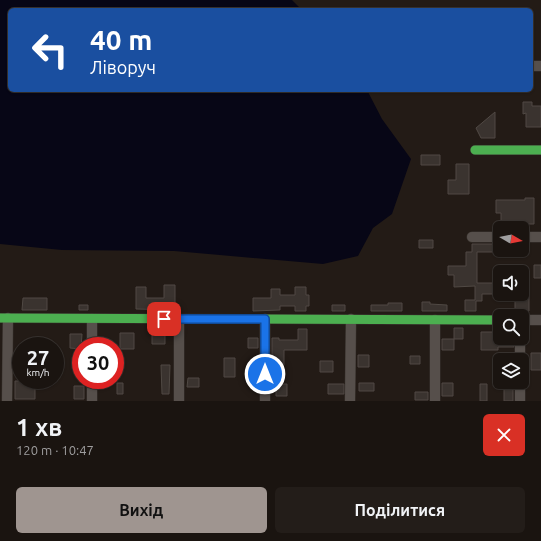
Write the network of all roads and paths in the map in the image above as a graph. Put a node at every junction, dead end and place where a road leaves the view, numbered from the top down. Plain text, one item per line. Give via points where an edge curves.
1 (475, 150) dead end
2 (541, 150) edge
3 (472, 237) dead end
4 (493, 237) edge
5 (529, 237) edge
6 (541, 237) edge
7 (4, 318) edge
8 (92, 318) junction
9 (179, 319) junction
10 (265, 319) junction
11 (351, 319) junction
12 (435, 320) junction
13 (493, 320) edge
14 (529, 320) edge
15 (541, 320) edge
16 (92, 337) edge
17 (92, 389) edge
18 (520, 389) edge
19 (7, 401) edge
20 (92, 401) edge
21 (179, 401) edge
22 (265, 401) edge
23 (350, 401) edge
24 (435, 401) edge
25 (520, 401) edge

1 - 2 street
3 - 4 street
5 - 6 street
7 - 8 street
7 - 19 street
8 - 9 street
8 - 16 street
9 - 10 street
9 - 21 street
10 - 11 street
10 - 22 street
11 - 12 street
11 - 23 street
12 - 13 street
12 - 24 street
14 - 15 street
17 - 20 street
18 - 25 street

